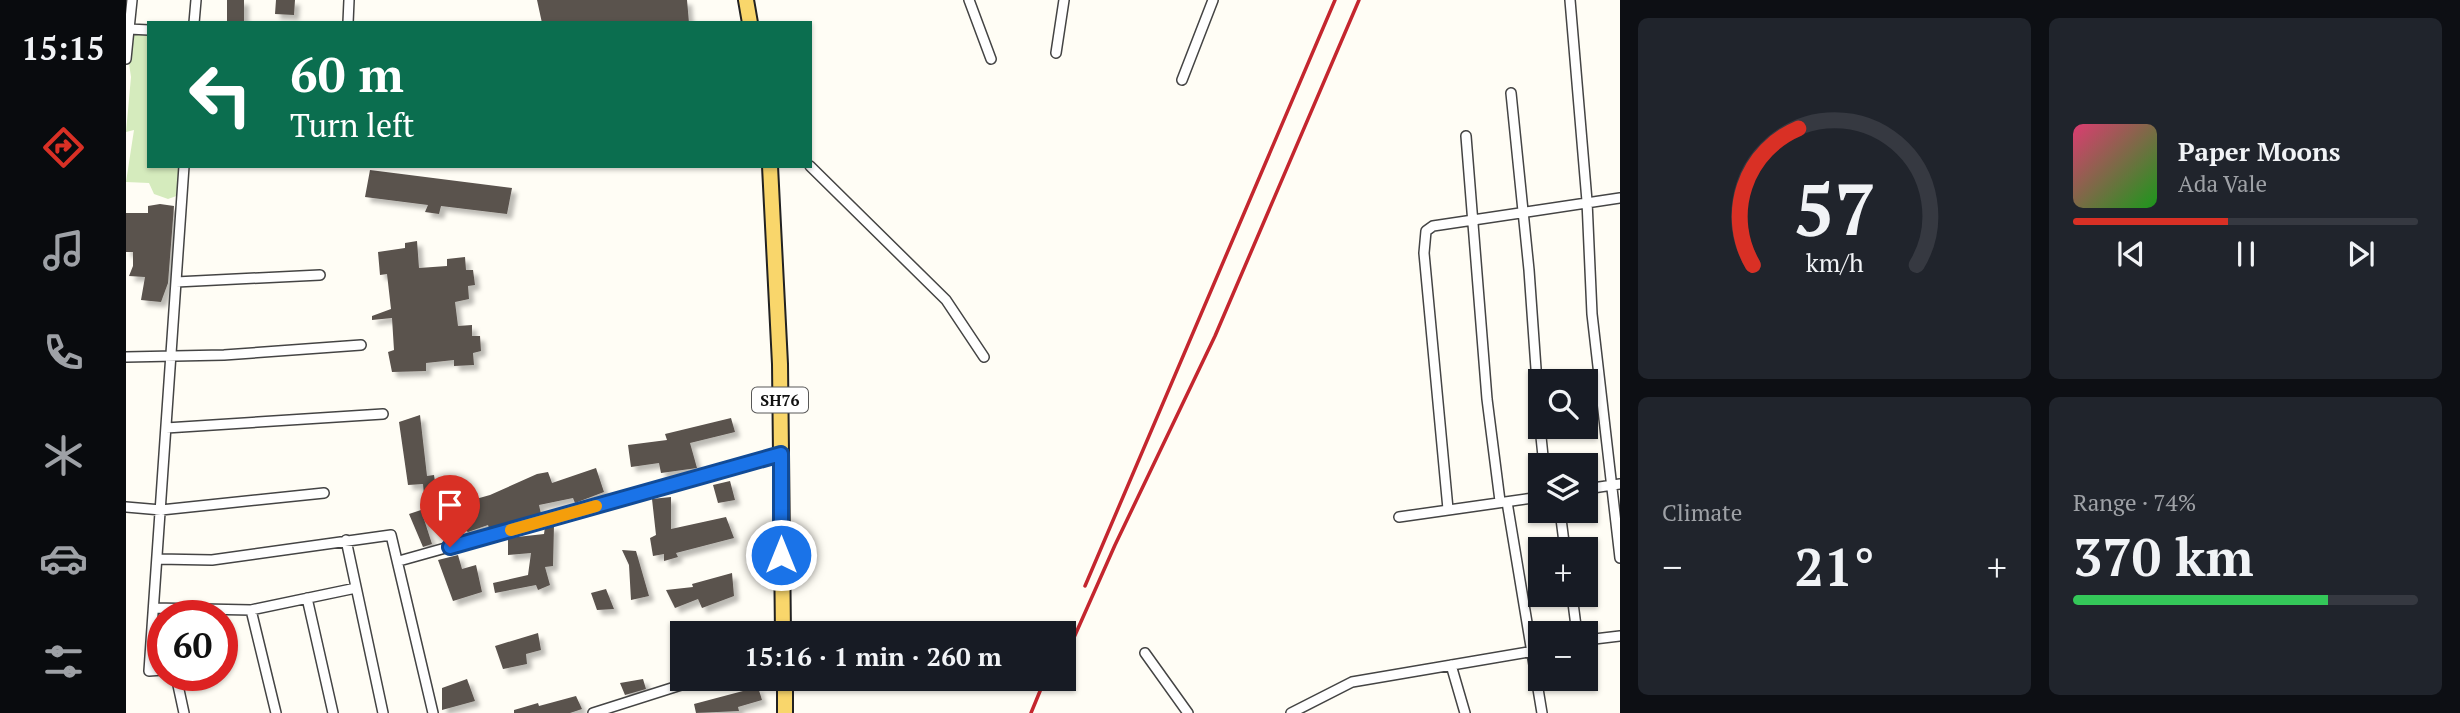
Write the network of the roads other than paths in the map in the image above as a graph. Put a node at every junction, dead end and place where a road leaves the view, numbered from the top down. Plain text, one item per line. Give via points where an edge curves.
1 (132, 0) edge
2 (196, 0) edge
3 (349, 0) edge
4 (746, 0) edge
5 (970, 0) edge
6 (1064, 0) edge
7 (1213, 0) edge
8 (1570, 0) edge
9 (194, 21) edge
10 (348, 21) edge
11 (750, 21) edge
12 (127, 29) edge
13 (147, 30) edge
14 (1056, 52) dead end
15 (126, 59) edge
16 (991, 59) dead end
17 (1182, 80) dead end
18 (1511, 93) dead end
19 (1466, 136) dead end
20 (184, 168) edge
21 (770, 168) edge
22 (812, 168) edge
23 (1620, 198) edge
24 (1587, 201) junction
25 (1522, 214) junction
26 (1473, 222) junction
27 (320, 275) dead end
28 (176, 282) junction
29 (361, 345) dead end
30 (126, 357) edge
31 (171, 357) junction
32 (984, 357) dead end
33 (1535, 369) edge
34 (383, 414) dead end
35 (166, 428) junction
36 (781, 454) junction
37 (1616, 484) edge
38 (1598, 487) edge
39 (324, 493) dead end
40 (1528, 499) edge
41 (1503, 502) junction
42 (126, 507) edge
43 (1448, 509) junction
44 (161, 510) junction
45 (1399, 517) dead end
46 (346, 540) junction
47 (158, 558) junction
48 (1620, 558) edge
49 (399, 561) junction
50 (356, 588) junction
51 (307, 598) junction
52 (155, 600) edge
53 (238, 610) edge
54 (251, 610) junction
55 (783, 621) edge
56 (1529, 621) edge
57 (1620, 636) edge
58 (1598, 639) edge
59 (1528, 652) edge
60 (1146, 653) dead end
61 (1451, 666) junction
62 (670, 689) edge
63 (179, 691) edge
64 (785, 691) edge
65 (1540, 691) edge
66 (184, 713) edge
67 (276, 713) edge
68 (333, 713) edge
69 (383, 713) edge
70 (433, 713) edge
71 (593, 713) edge
72 (786, 713) edge
73 (1188, 713) edge
74 (1291, 713) edge
75 (1465, 713) edge
76 (1542, 713) edge

1 - 12 street
2 - 9 street
3 - 10 street
4 - 11 main road
5 - 16 street
6 - 14 street
7 - 17 street
8 - 24 street
12 - 13 street
12 - 15 street
18 - 25 street
19 - 26 street
20 - 28 street
21 - 36 main road, SH76
22 - 32 street via 946,300
23 - 24 street
24 - 25 street
24 - 37 street via 1592,314
25 - 26 street
25 - 33 street
26 - 41 street via 1487,399
26 - 43 street via 1433,226 1424,238
27 - 28 street
28 - 31 street
29 - 31 street
30 - 31 street
31 - 35 street
34 - 35 street
35 - 44 street
36 - 49 street
36 - 55 main road, SH76
37 - 38 street
37 - 48 street
39 - 44 street
40 - 41 street
41 - 43 street
41 - 56 street
42 - 44 street
43 - 45 street
44 - 47 street
46 - 47 street via 212,560
46 - 49 street via 391,535
46 - 50 street
47 - 52 street
49 - 70 street
50 - 51 street
50 - 69 street
51 - 54 street
51 - 68 street
53 - 54 street
54 - 67 street
57 - 58 street
59 - 61 street
60 - 73 street
61 - 74 street via 1352,682
61 - 75 street
62 - 71 street
63 - 66 street
64 - 72 main road
65 - 76 street

